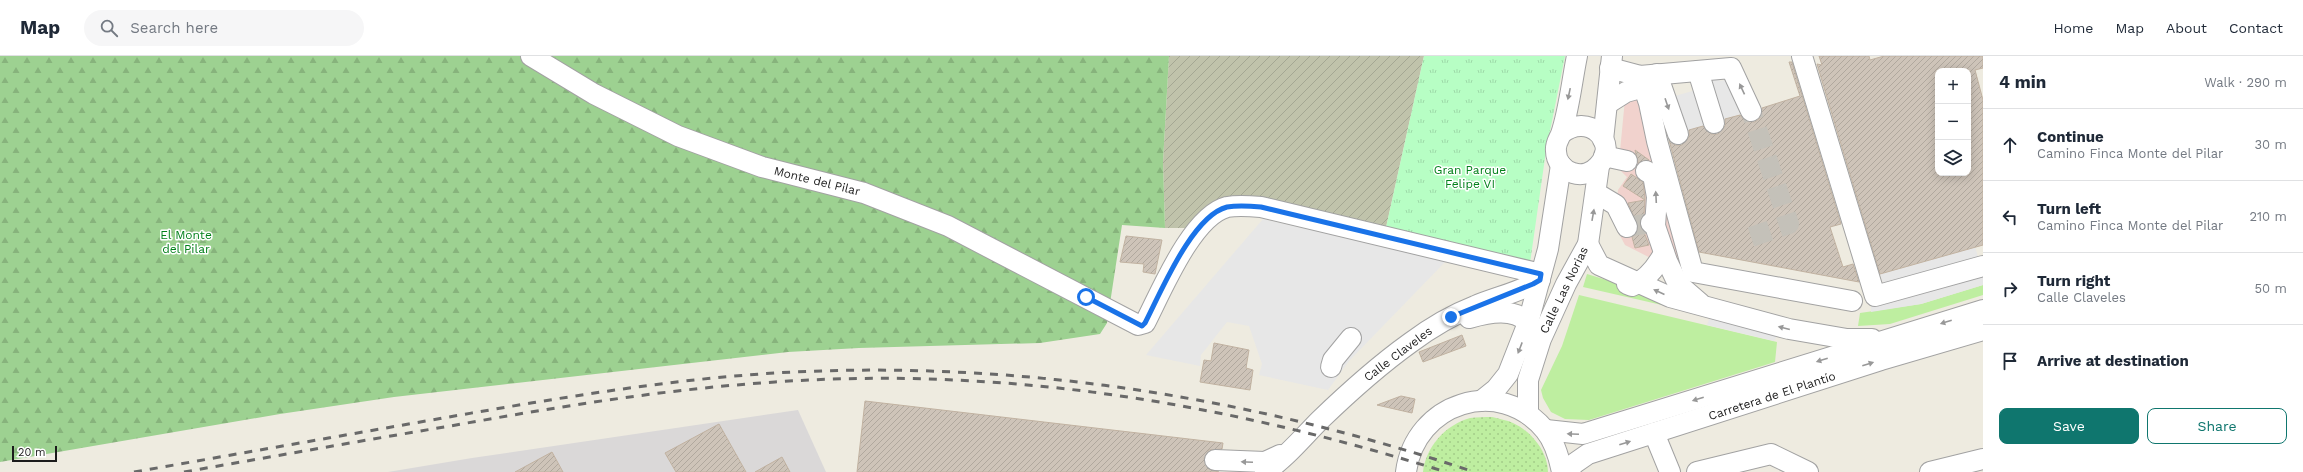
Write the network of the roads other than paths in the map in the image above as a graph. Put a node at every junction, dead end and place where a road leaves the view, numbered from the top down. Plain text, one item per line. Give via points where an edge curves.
1 (531, 56) edge
2 (1577, 56) edge
3 (1802, 56) edge
4 (1611, 62) edge
5 (1698, 71) junction
6 (1647, 79) junction
7 (1606, 104) junction
8 (1751, 111) tunnel mouth
9 (1714, 123) dead end
10 (1561, 134) junction
11 (1678, 134) dead end
12 (1602, 154) junction
13 (1627, 161) dead end
14 (1561, 165) junction
15 (1646, 171) dead end
16 (1596, 193) junction
17 (1627, 227) dead end
18 (1588, 244) junction
19 (1664, 253) junction
20 (1983, 266) edge
21 (1540, 277) junction
22 (1634, 281) junction
23 (1566, 284) junction
24 (1852, 301) dead end
25 (1704, 308) junction
26 (1983, 310) edge
27 (1528, 323) junction
28 (1983, 330) edge
29 (1427, 332) junction
30 (1351, 338) dead end
31 (1892, 339) junction
32 (1331, 367) dead end
33 (1481, 401) junction
34 (1528, 414) junction
35 (1546, 430) junction
36 (1654, 434) junction
37 (1295, 445) junction
38 (1983, 459) edge
39 (1215, 460) dead end
40 (1265, 472) edge
41 (1406, 472) edge
42 (1562, 472) edge
43 (1566, 472) edge
44 (1670, 472) edge
45 (1696, 472) edge
46 (1808, 472) edge
47 (1930, 472) edge

1 - 21 street, Monte del Pilar via 594,94 678,136 762,167 864,193 906,208 955,229 1142,326 1178,258 1205,221 1226,208 1243,205 1261,207
2 -> 10 street, Calle Las Norias
3 - 20 street via 1875,296
4 - 6 street
4 - 7 street, Calle Las Norias
5 - 6 street
8 -> 5 street via 1731,68
5 - 9 street
6 - 7 street
6 -> 11 street
6 - 24 street via 1693,272
7 - 12 street, Calle Las Norias
10 - 12 street via 1568,128 1584,125 1595,130
10 - 14 street, Calle Las Norias via 1555,149
12 - 13 street
12 - 14 street via 1594,170 1580,174 1572,173
12 - 16 street, Calle Las Norias
14 - 21 street, Calle Las Norias via 1548,249
19 -> 15 street, Carretera de El Plantío via 1653,224 1657,197 1652,175
16 - 17 street via 1616,205
18 -> 16 street, Calle Las Norias
18 - 22 street, Carretera de El Plantío via 1599,265
18 - 23 street, Calle Las Norias
19 - 22 street via 1647,276
19 - 25 street, Carretera de El Plantío via 1678,284
21 - 27 street, Calle Las Norias
21 - 29 street, Calle Claveles via 1526,287 1461,312
22 - 23 street, Carretera de El Plantío via 1632,286 1585,272 1578,273
25 -> 22 street, Carretera de El Plantío
23 - 34 street, Calle Las Norias via 1545,327 1533,362 1528,380
31 -> 25 street, Carretera de El Plantío via 1847,339 1804,332
26 -> 31 street, Carretera de El Plantío
27 - 29 street via 1524,317 1517,314 1498,313 1465,318
27 -> 33 street, Calle Las Norias via 1508,374 1496,389
36 -> 28 street, Carretera de El Plantío via 1881,360
29 - 37 street, Calle Claveles via 1357,385
30 - 32 street via 1333,360
31 -> 35 street, Carretera de El Plantío via 1583,434
33 - 34 street via 1506,404
33 - 41 street via 1457,405 1436,417 1419,434 1408,457
34 - 35 street
35 - 42 street via 1558,452
43 -> 36 street, Carretera de El Plantío via 1588,454
36 - 44 street
37 -> 39 street via 1265,462
37 - 40 street via 1281,461
38 - 47 street
45 - 46 street via 1771,454

